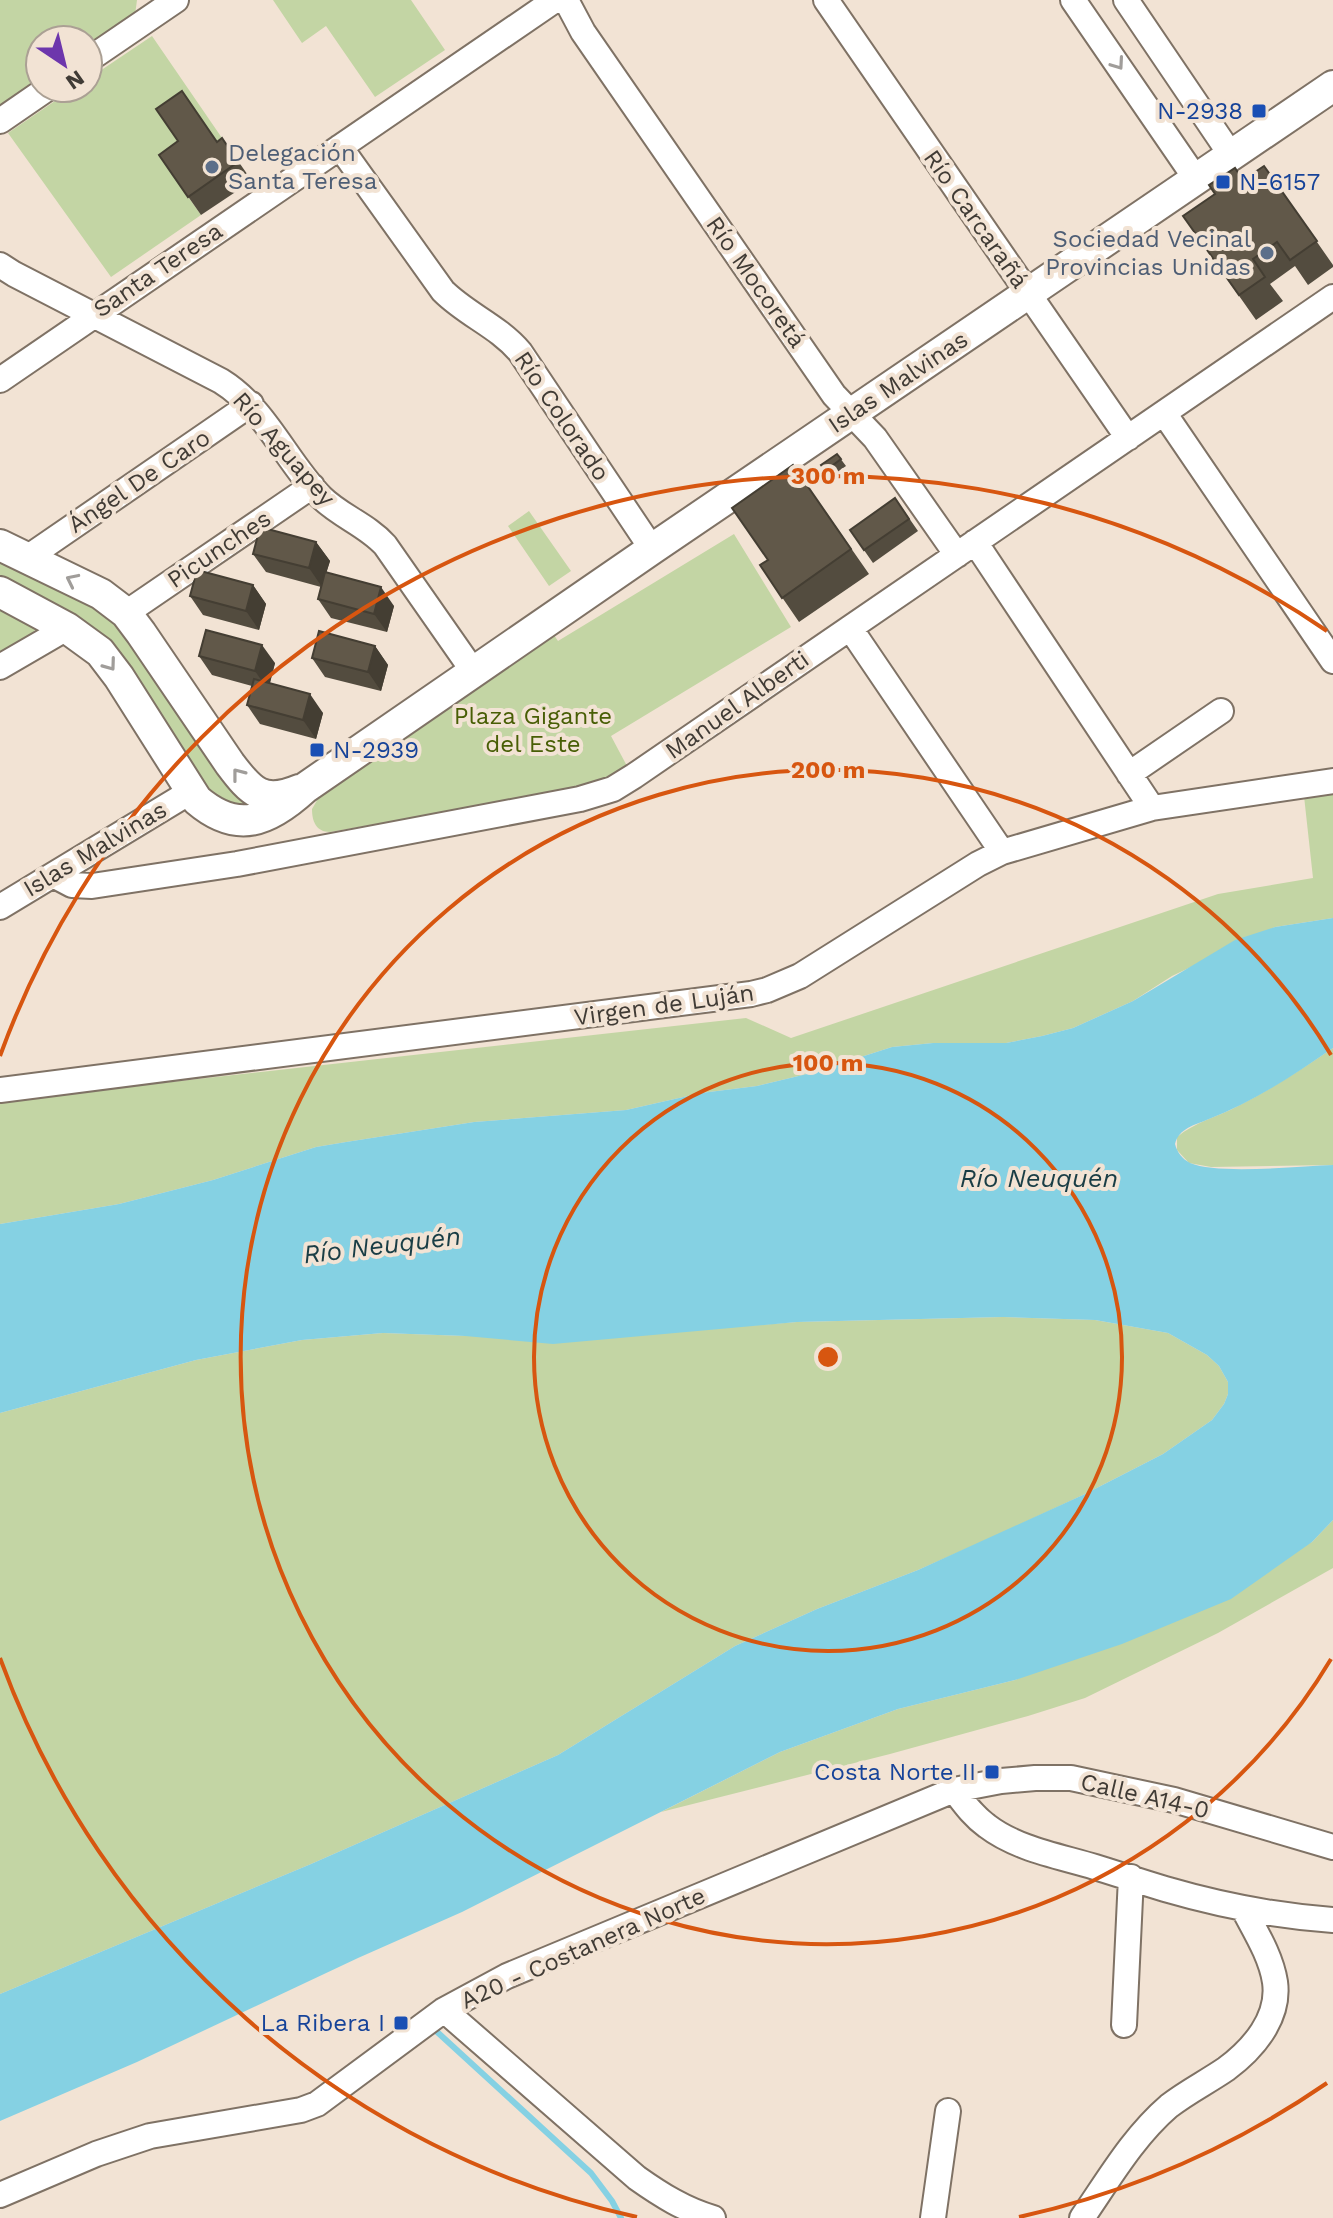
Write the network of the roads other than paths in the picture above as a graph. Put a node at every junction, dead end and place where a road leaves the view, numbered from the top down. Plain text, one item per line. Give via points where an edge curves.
1 (555, 0) edge
2 (566, 0) edge
3 (826, 0) edge
4 (1073, 0) edge
5 (1126, 0) edge
6 (174, 1) edge
7 (104, 49) edge
8 (1333, 86) edge
9 (25, 104) edge
10 (0, 121) edge
11 (340, 147) junction
12 (1231, 155) junction
13 (1196, 179) junction
14 (0, 265) edge
15 (1028, 294) junction
16 (1333, 298) edge
17 (93, 315) junction
18 (0, 380) edge
19 (251, 404) junction
20 (1164, 413) junction
21 (851, 414) junction
22 (1128, 438) junction
23 (312, 486) junction
24 (966, 548) junction
25 (652, 549) junction
26 (14, 552) edge
27 (0, 592) edge
28 (126, 613) junction
29 (67, 628) junction
30 (850, 628) junction
31 (1333, 661) edge
32 (0, 667) edge
33 (473, 671) junction
34 (1221, 711) dead end
35 (1129, 774) junction
36 (1333, 781) edge
37 (305, 788) junction
38 (190, 792) junction
39 (1152, 808) junction
40 (1002, 852) junction
41 (53, 875) junction
42 (0, 907) edge
43 (0, 1090) edge
44 (954, 1790) junction
45 (1333, 1847) edge
46 (1131, 1877) junction
47 (1243, 1908) junction
48 (1333, 1920) edge
49 (444, 2010) junction
50 (1124, 2025) dead end
51 (948, 2111) dead end
52 (0, 2195) edge
53 (713, 2218) edge
54 (933, 2218) edge
55 (1082, 2218) edge

1 - 11 street, Santa Teresa
2 - 21 street, Río Mocoretá via 583,32
3 - 15 street, Río Carcarañá
4 -> 13 street
5 - 12 street
6 - 7 street
8 - 12 main road, Islas Malvinas
9 - 10 street
11 - 17 street, Santa Teresa
11 - 25 street, Río Colorado via 443,291 520,352
12 - 13 main road, Islas Malvinas
13 - 15 main road, Islas Malvinas
14 - 17 street, Río Aguapey
15 - 21 main road, Islas Malvinas
15 - 22 street, Río Carcarañá
16 - 20 street, Manuel Alberti
17 - 18 street, Santa Teresa
17 - 19 street, Río Aguapey via 221,381
19 - 23 street, Río Aguapey
19 - 26 street, Ángel De Caro
20 - 22 street, Manuel Alberti
20 - 31 street
21 - 24 street, Río Mocoretá
21 - 25 main road, Islas Malvinas
22 - 24 street, Manuel Alberti
23 - 28 street, Picunches
23 - 33 street, Río Aguapey via 385,545
24 - 30 street, Manuel Alberti
24 - 35 street, Río Mocoretá
25 - 33 main road, Islas Malvinas
28 -> 26 main road via 101,594
27 - 29 main road
37 -> 28 main road via 276,797 245,784
29 - 32 street
29 -> 38 main road via 110,663
30 - 40 street
30 - 41 street, Manuel Alberti via 634,776 596,795 107,884 72,885
33 - 37 main road, Islas Malvinas
34 - 35 street
35 - 39 street, Río Mocoretá
36 - 39 street, Virgen de Luján
37 - 38 main road, Islas Malvinas via 272,814 251,821 217,814
38 - 41 street, Islas Malvinas
39 - 40 street, Virgen de Luján
40 - 43 street, Virgen de Luján via 800,976 751,994
41 - 42 street, Islas Malvinas
44 - 45 street, Calle A14-0 via 1001,1781 1071,1778 1174,1800
44 - 46 street via 977,1817 1006,1838
44 - 49 street, A20 - Costanera Norte via 507,1976
46 - 47 street
46 - 50 street
47 - 48 street
47 - 55 street via 1275,1983 1274,2007 1265,2028 1250,2049 1147,2127
49 - 52 street, A20 - Costanera Norte via 317,2104 150,2136
49 - 53 street via 637,2178 667,2199
51 - 54 street

